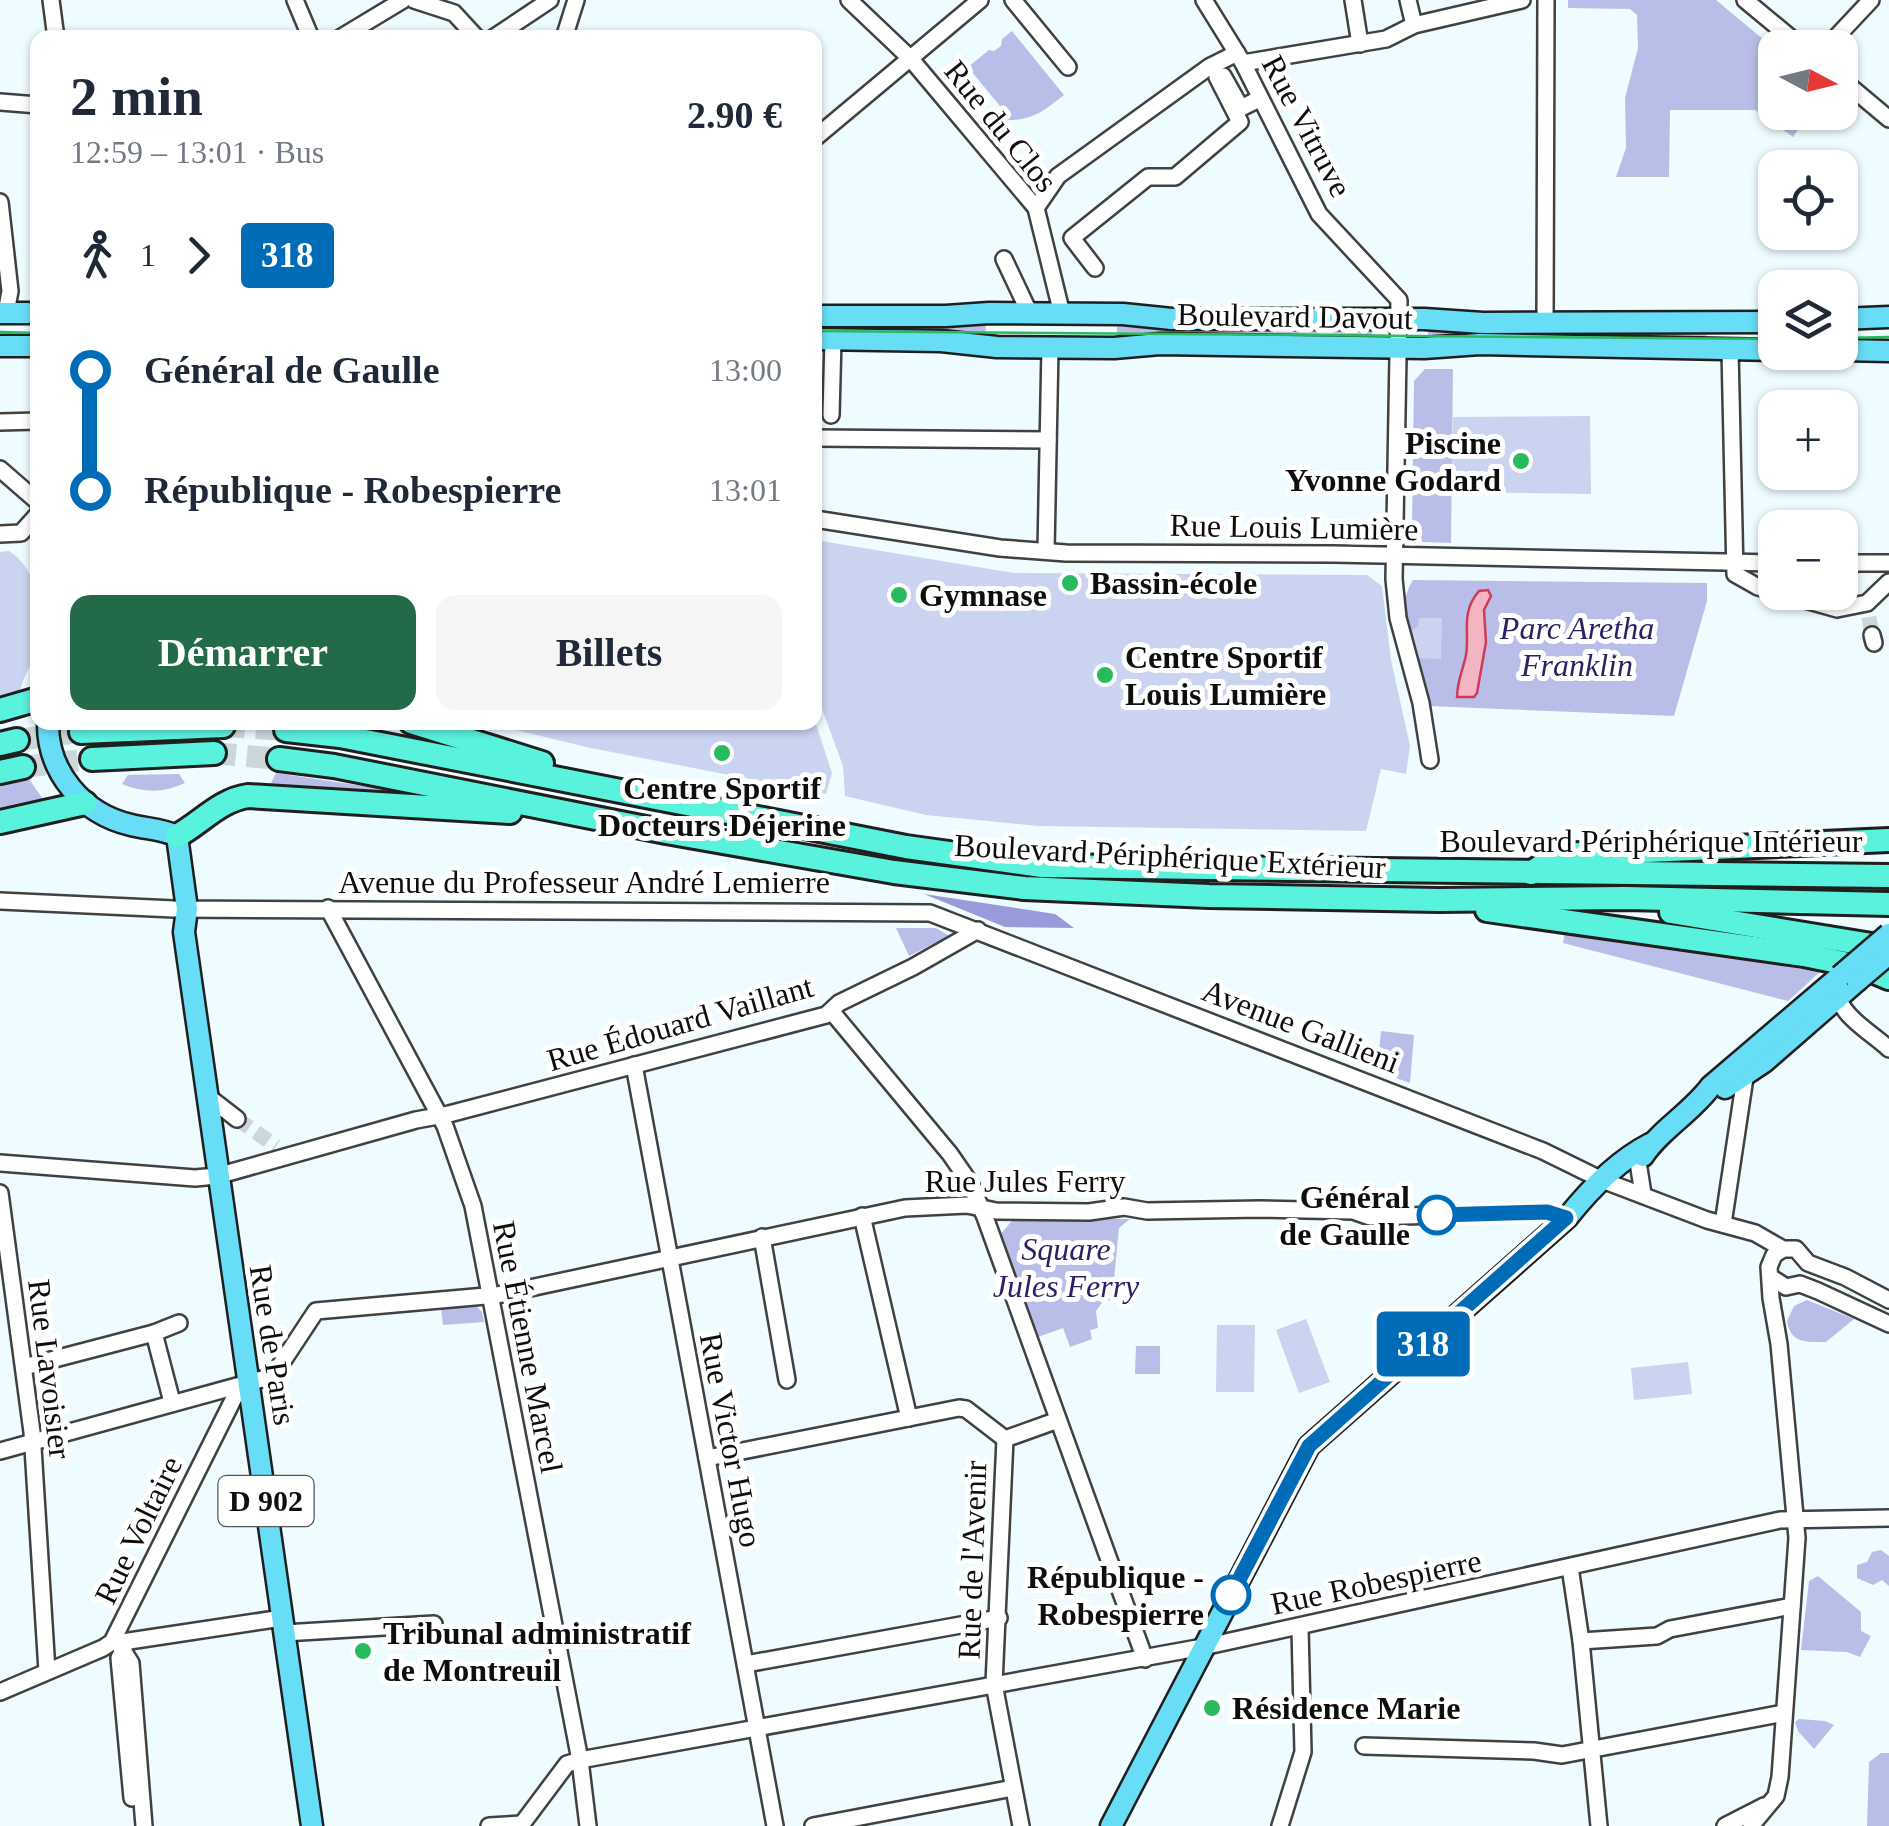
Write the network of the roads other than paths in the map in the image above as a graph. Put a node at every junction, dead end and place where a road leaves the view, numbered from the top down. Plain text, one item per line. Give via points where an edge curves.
1 (51, 0) edge
2 (295, 0) edge
3 (402, 0) edge
4 (414, 0) edge
5 (550, 0) edge
6 (576, 0) edge
7 (849, 0) edge
8 (980, 0) edge
9 (1013, 0) edge
10 (1204, 0) edge
11 (1354, 0) edge
12 (1408, 0) edge
13 (1522, 0) edge
14 (1546, 0) edge
15 (1745, 0) edge
16 (1871, 0) edge
17 (1764, 6) edge
18 (1414, 26) junction
19 (55, 30) edge
20 (308, 30) edge
21 (353, 30) edge
22 (469, 30) edge
23 (505, 30) edge
24 (567, 30) edge
25 (1786, 30) edge
26 (1843, 30) edge
27 (1360, 44) junction
28 (910, 58) junction
29 (1240, 58) junction
30 (1068, 67) dead end
31 (1858, 93) edge
32 (1259, 98) junction
33 (0, 102) edge
34 (30, 104) edge
35 (1889, 119) edge
36 (822, 132) edge
37 (0, 202) edge
38 (1036, 208) junction
39 (1004, 259) dead end
40 (1095, 268) dead end
41 (3, 313) edge
42 (30, 313) edge
43 (1030, 314) junction
44 (1062, 314) junction
45 (822, 316) edge
46 (1889, 317) edge
47 (1858, 318) edge
48 (1400, 319) junction
49 (1758, 322) edge
50 (1545, 324) junction
51 (824, 339) edge
52 (0, 346) edge
53 (30, 346) edge
54 (1400, 347) junction
55 (1050, 348) junction
56 (1730, 350) junction
57 (1758, 350) edge
58 (1858, 350) edge
59 (1889, 351) edge
60 (831, 415) dead end
61 (30, 421) edge
62 (0, 422) edge
63 (822, 438) edge
64 (1048, 440) junction
65 (0, 469) edge
66 (30, 495) edge
67 (822, 520) edge
68 (30, 523) edge
69 (0, 534) edge
70 (1046, 551) junction
71 (1396, 556) junction
72 (1734, 563) junction
73 (1758, 563) edge
74 (1858, 563) edge
75 (1889, 563) edge
76 (1889, 582) edge
77 (1758, 587) edge
78 (1858, 609) edge
79 (30, 701) edge
80 (0, 710) edge
81 (49, 730) edge
82 (129, 730) edge
83 (286, 730) tunnel mouth
84 (443, 730) edge
85 (82, 732) tunnel mouth
86 (214, 753) tunnel mouth
87 (92, 759) tunnel mouth
88 (279, 759) tunnel mouth
89 (1430, 760) dead end
90 (626, 791) junction
91 (85, 803) junction
92 (0, 822) edge
93 (666, 832) junction
94 (166, 833) junction
95 (1889, 840) edge
96 (1889, 864) edge
97 (1530, 873) junction
98 (1855, 874) junction
99 (1889, 876) edge
100 (1625, 898) junction
101 (1440, 900) junction
102 (0, 902) edge
103 (1889, 904) edge
104 (328, 908) junction
105 (180, 909) junction
106 (978, 930) junction
107 (1889, 934) edge
108 (1889, 951) edge
109 (1889, 978) edge
110 (1842, 984) junction
111 (832, 1012) junction
112 (1756, 1048) junction
113 (1889, 1050) edge
114 (634, 1065) junction
115 (1743, 1077) junction
116 (206, 1094) junction
117 (1701, 1100) junction
118 (438, 1116) junction
119 (237, 1119) tunnel mouth
120 (1650, 1144) junction
121 (1638, 1162) junction
122 (0, 1163) edge
123 (217, 1176) junction
124 (1608, 1182) junction
125 (0, 1193) edge
126 (1643, 1194) junction
127 (982, 1208) junction
128 (862, 1216) junction
129 (1566, 1218) junction
130 (1731, 1227) junction
131 (762, 1238) junction
132 (1777, 1253) junction
133 (669, 1258) junction
134 (1808, 1263) junction
135 (1772, 1278) junction
136 (1796, 1286) junction
137 (489, 1296) junction
138 (1889, 1300) edge
139 (179, 1322) dead end
140 (1889, 1324) edge
141 (1776, 1325) junction
142 (154, 1333) junction
143 (24, 1367) junction
144 (787, 1380) dead end
145 (245, 1384) junction
146 (172, 1402) junction
147 (908, 1418) junction
148 (1058, 1420) junction
149 (1005, 1438) junction
150 (33, 1441) junction
151 (0, 1451) edge
152 (707, 1458) junction
153 (1889, 1518) edge
154 (1795, 1519) junction
155 (1570, 1567) junction
156 (1792, 1606) junction
157 (999, 1618) junction
158 (434, 1624) dead end
159 (283, 1626) junction
160 (1300, 1628) junction
161 (1581, 1641) junction
162 (118, 1645) junction
163 (1204, 1647) junction
164 (1145, 1659) junction
165 (746, 1664) junction
166 (47, 1672) junction
167 (994, 1684) junction
168 (0, 1692) edge
169 (1784, 1713) junction
170 (757, 1727) junction
171 (1364, 1746) dead end
172 (1590, 1750) junction
173 (578, 1752) junction
174 (1013, 1788) junction
175 (1772, 1802) junction
176 (523, 1825) edge
177 (1598, 1825) edge
178 (134, 1826) edge
179 (144, 1826) edge
180 (312, 1826) edge
181 (489, 1826) edge
182 (588, 1826) edge
183 (776, 1826) edge
184 (813, 1826) edge
185 (1020, 1826) edge
186 (1111, 1826) edge
187 (1280, 1826) edge
188 (1725, 1826) edge
189 (1750, 1826) edge

1 - 19 street
2 - 20 street
3 - 21 street
4 - 22 street via 454,14
5 - 23 street
6 - 24 street
7 - 28 street, Rue du Clos
8 - 28 street
9 - 30 street
10 - 29 street, Rue Vitruve
11 - 27 street
12 - 18 street
13 - 18 street
14 - 50 street
15 - 17 street
16 - 26 street
17 - 25 street
18 - 27 street
27 - 29 street
28 - 36 street
28 - 38 street, Rue du Clos
29 - 32 street, Rue Vitruve
29 - 38 street via 1208,67 1058,176
31 - 35 street
32 - 40 street via 1240,108 1217,76 1240,122 1175,177 1148,176 1072,238
32 - 48 street, Rue Vitruve via 1319,214 1399,300
33 - 34 street
37 - 41 street via 10,291
38 - 44 street, Rue du Clos
39 - 43 street
41 - 42 main road
43 - 44 main road, Boulevard Davout
43 - 45 main road, Boulevard Davout
44 - 48 main road, Boulevard Davout
46 - 47 main road
48 - 50 main road, Boulevard Davout
48 - 54 street
49 - 50 main road, Boulevard Davout
51 - 55 main road, Boulevard Davout
51 - 60 street
52 - 53 main road
54 - 55 main road, Boulevard Davout
54 - 56 main road, Boulevard Davout
54 - 71 street
55 - 64 street
56 - 57 main road, Boulevard Davout
56 - 72 street
58 - 59 main road
61 - 62 street
63 - 64 street
64 - 70 street
65 - 66 street
67 - 70 street, Rue Louis Lumière
68 - 69 street via 21,533
70 - 71 street, Rue Louis Lumière
71 - 72 street, Rue Louis Lumière
71 - 89 street via 1398,618
72 - 73 street, Rue Louis Lumière
72 - 77 street via 1735,574
74 - 75 street
76 - 78 street via 1868,610
79 - 80 highway
81 - 91 main road via 54,760
82 - 85 highway
83 - 90 highway, Boulevard Périphérique Intérieur
84 - 90 highway
86 - 87 highway
88 - 93 highway, Boulevard Périphérique Extérieur
90 - 97 highway, Boulevard Périphérique Intérieur via 906,847 1042,866
91 - 92 highway
91 - 94 main road via 116,821
93 - 94 highway via 518,813 248,796 228,799 204,820
93 - 101 highway, Boulevard Périphérique Extérieur via 1024,888
94 - 105 main road, Rue de Paris
95 - 97 highway via 1558,855
96 - 98 highway
97 - 98 highway, Boulevard Périphérique Intérieur
98 - 99 highway, Boulevard Périphérique Intérieur
100 - 101 highway, Boulevard Périphérique Extérieur
100 - 103 highway, Boulevard Périphérique Extérieur
100 - 108 highway
101 - 109 highway via 1804,956
102 - 105 street, Avenue du Professeur André Lemierre
104 - 105 street, Avenue du Professeur André Lemierre
104 - 106 street, Avenue du Professeur André Lemierre via 930,913
104 - 118 street, Rue Étienne Marcel
105 - 116 main road, Rue de Paris / D 902
106 - 111 street, Rue Édouard Vaillant
106 - 124 street, Avenue Gallieni
107 - 110 main road, bridge
108 - 110 main road, bridge
110 - 112 main road
110 - 113 street via 1858,1024
110 - 115 main road
111 - 114 street, Rue Édouard Vaillant
111 - 127 street via 950,1154
112 - 115 street
112 - 117 main road
114 - 118 street, Rue Édouard Vaillant
114 - 133 street, Rue Victor Hugo
115 - 117 main road
115 - 130 street
116 - 119 street
116 - 123 main road, Rue de Paris / D 902
117 - 120 main road
118 - 123 street, Rue Édouard Vaillant via 283,1150
118 - 137 street, Rue Étienne Marcel via 472,1206
120 - 121 main road
120 - 124 main road
121 - 124 main road
121 - 126 street
122 - 123 street, Rue Édouard Vaillant
123 - 145 main road, Rue de Paris / D 902
124 - 126 street, Avenue Gallieni
124 - 129 main road via 1587,1207
125 - 143 street, Rue Lavoisier
126 - 130 street, Avenue Gallieni
127 - 128 street, Rue Jules Ferry via 905,1208
127 - 129 street, Rue Jules Ferry via 1353,1211 1370,1217 1547,1212
127 - 148 street
128 - 131 street, Rue Jules Ferry
128 - 147 street
129 - 163 main road via 1309,1446
130 - 132 street, Avenue Gallieni via 1755,1233
131 - 133 street, Rue Jules Ferry
131 - 144 street
132 - 134 street via 1800,1251
132 - 135 street via 1769,1267
133 - 137 street, Rue Jules Ferry
133 - 152 street, Rue Victor Hugo
134 - 136 street via 1808,1274
134 - 138 street
135 - 136 street via 1780,1286
135 - 141 street
136 - 140 street
136 - 141 street via 1782,1302
137 - 145 street, Rue Jules Ferry via 316,1311 277,1374
137 - 173 street, Rue Étienne Marcel
139 - 142 street
141 - 154 street
142 - 143 street
142 - 146 street
143 - 150 street, Rue Lavoisier
145 - 146 street
145 - 159 main road, Rue de Paris / D 902
145 - 162 street, Rue Voltaire
146 - 150 street
147 - 149 street via 966,1409
147 - 152 street
148 - 149 street
148 - 164 street
149 - 157 street, Rue de l'Avenir
150 - 151 street
150 - 166 street, Rue Lavoisier
152 - 165 street, Rue Victor Hugo
153 - 154 street, Rue Robespierre
154 - 155 street, Rue Robespierre
154 - 156 street
155 - 160 street, Rue Robespierre
155 - 161 street
156 - 161 street via 1658,1636
156 - 169 street
157 - 165 street
157 - 167 street, Rue de l'Avenir
158 - 159 street
159 - 162 street
159 - 180 main road, Rue de Paris / D 902
160 - 163 street, Rue Robespierre
160 - 187 street via 1303,1752
161 - 172 street
162 - 166 street, Rue Voltaire
162 - 178 street
162 - 179 street via 131,1662
163 - 164 street, Rue Robespierre
163 - 186 main road
164 - 167 street, Rue Robespierre
165 - 170 street, Rue Victor Hugo
166 - 168 street, Rue Voltaire
167 - 170 street, Rue Robespierre
167 - 174 street, Rue de l'Avenir
169 - 172 street
169 - 175 street
170 - 173 street, Rue Robespierre
170 - 183 street, Rue Victor Hugo
171 - 172 street via 1562,1755
172 - 177 street
173 - 176 street
173 - 182 street, Rue Étienne Marcel
174 - 184 street
174 - 185 street, Rue de l'Avenir
175 - 188 street
175 - 189 street
176 - 181 street

